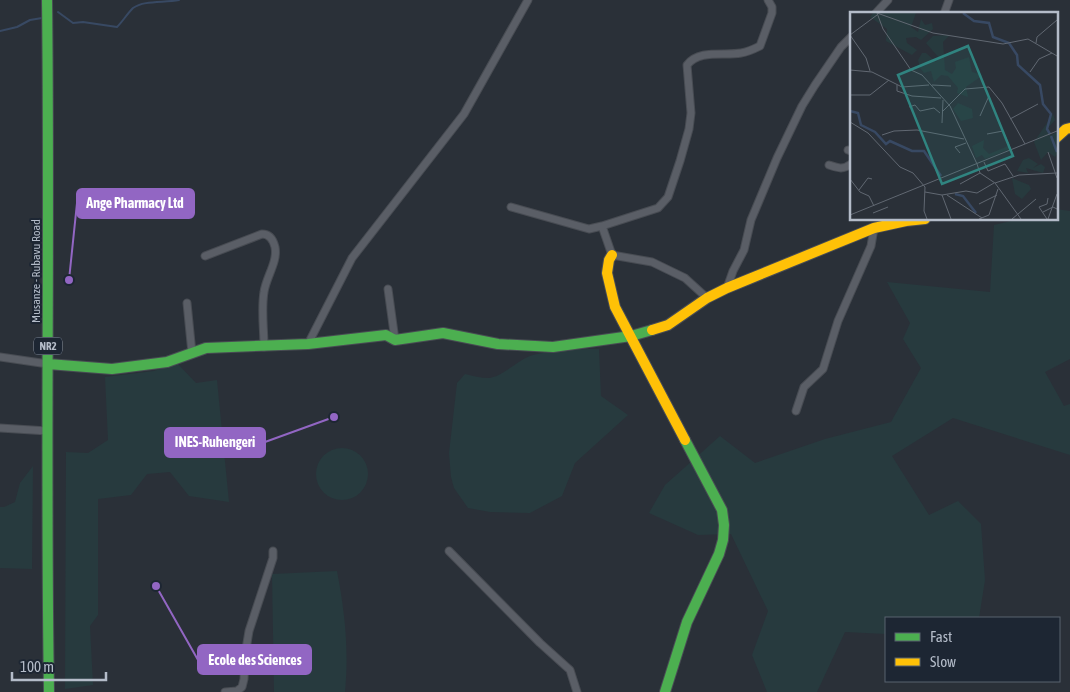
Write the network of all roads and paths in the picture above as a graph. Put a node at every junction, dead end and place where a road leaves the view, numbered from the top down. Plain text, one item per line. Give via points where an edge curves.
1 (47, 0) edge
2 (528, 0) edge
3 (768, 0) edge
4 (888, 0) edge
5 (949, 0) edge
6 (877, 12) edge
7 (945, 12) edge
8 (850, 38) edge
9 (1070, 128) edge
10 (1058, 136) edge
11 (850, 165) edge
12 (829, 166) dead end
13 (511, 207) dead end
14 (916, 220) edge
15 (879, 224) edge
16 (602, 226) junction
17 (612, 255) junction
18 (205, 256) dead end
19 (728, 288) junction
20 (388, 289) dead end
21 (707, 298) junction
22 (187, 303) dead end
23 (631, 336) junction
24 (395, 340) junction
25 (308, 344) junction
26 (264, 347) junction
27 (192, 353) junction
28 (0, 357) edge
29 (48, 364) junction
30 (796, 411) dead end
31 (0, 428) edge
32 (48, 432) junction
33 (273, 551) dead end
34 (449, 551) dead end
35 (49, 692) edge
36 (225, 692) edge
37 (577, 692) edge
38 (665, 692) edge

1 - 29 main road, Musanze - Rubavu Road / NR2
2 - 25 street via 464,114 352,258
3 - 16 street via 772,13 760,46 738,54 704,56 686,65 690,121 668,197 658,208
4 - 6 street
5 - 7 street
8 - 19 street via 802,106 776,158
9 - 10 main road
11 - 12 street via 840,169
13 - 16 street via 588,229
14 - 15 main road
15 - 19 main road
15 - 30 street via 838,321 823,369 804,387
16 - 17 street
17 - 21 street via 652,262 685,278
17 - 23 main road via 607,260 607,273 613,299
18 - 26 street via 262,234 270,237 275,256 263,294
19 - 21 main road
20 - 24 street
21 - 23 main road via 668,325
22 - 27 street
23 - 24 main road via 553,347 498,344 443,333
23 - 38 main road via 724,517 716,564 687,623
24 - 25 main road via 386,335
25 - 26 main road
26 - 27 main road via 220,346
27 - 29 main road via 167,362 112,369
28 - 29 street
29 - 32 main road, Musanze - Rubavu Road / NR2
31 - 32 street
32 - 35 main road, Musanze - Rubavu Road / NR2
33 - 36 street via 249,631 242,687
34 - 37 street via 570,670

